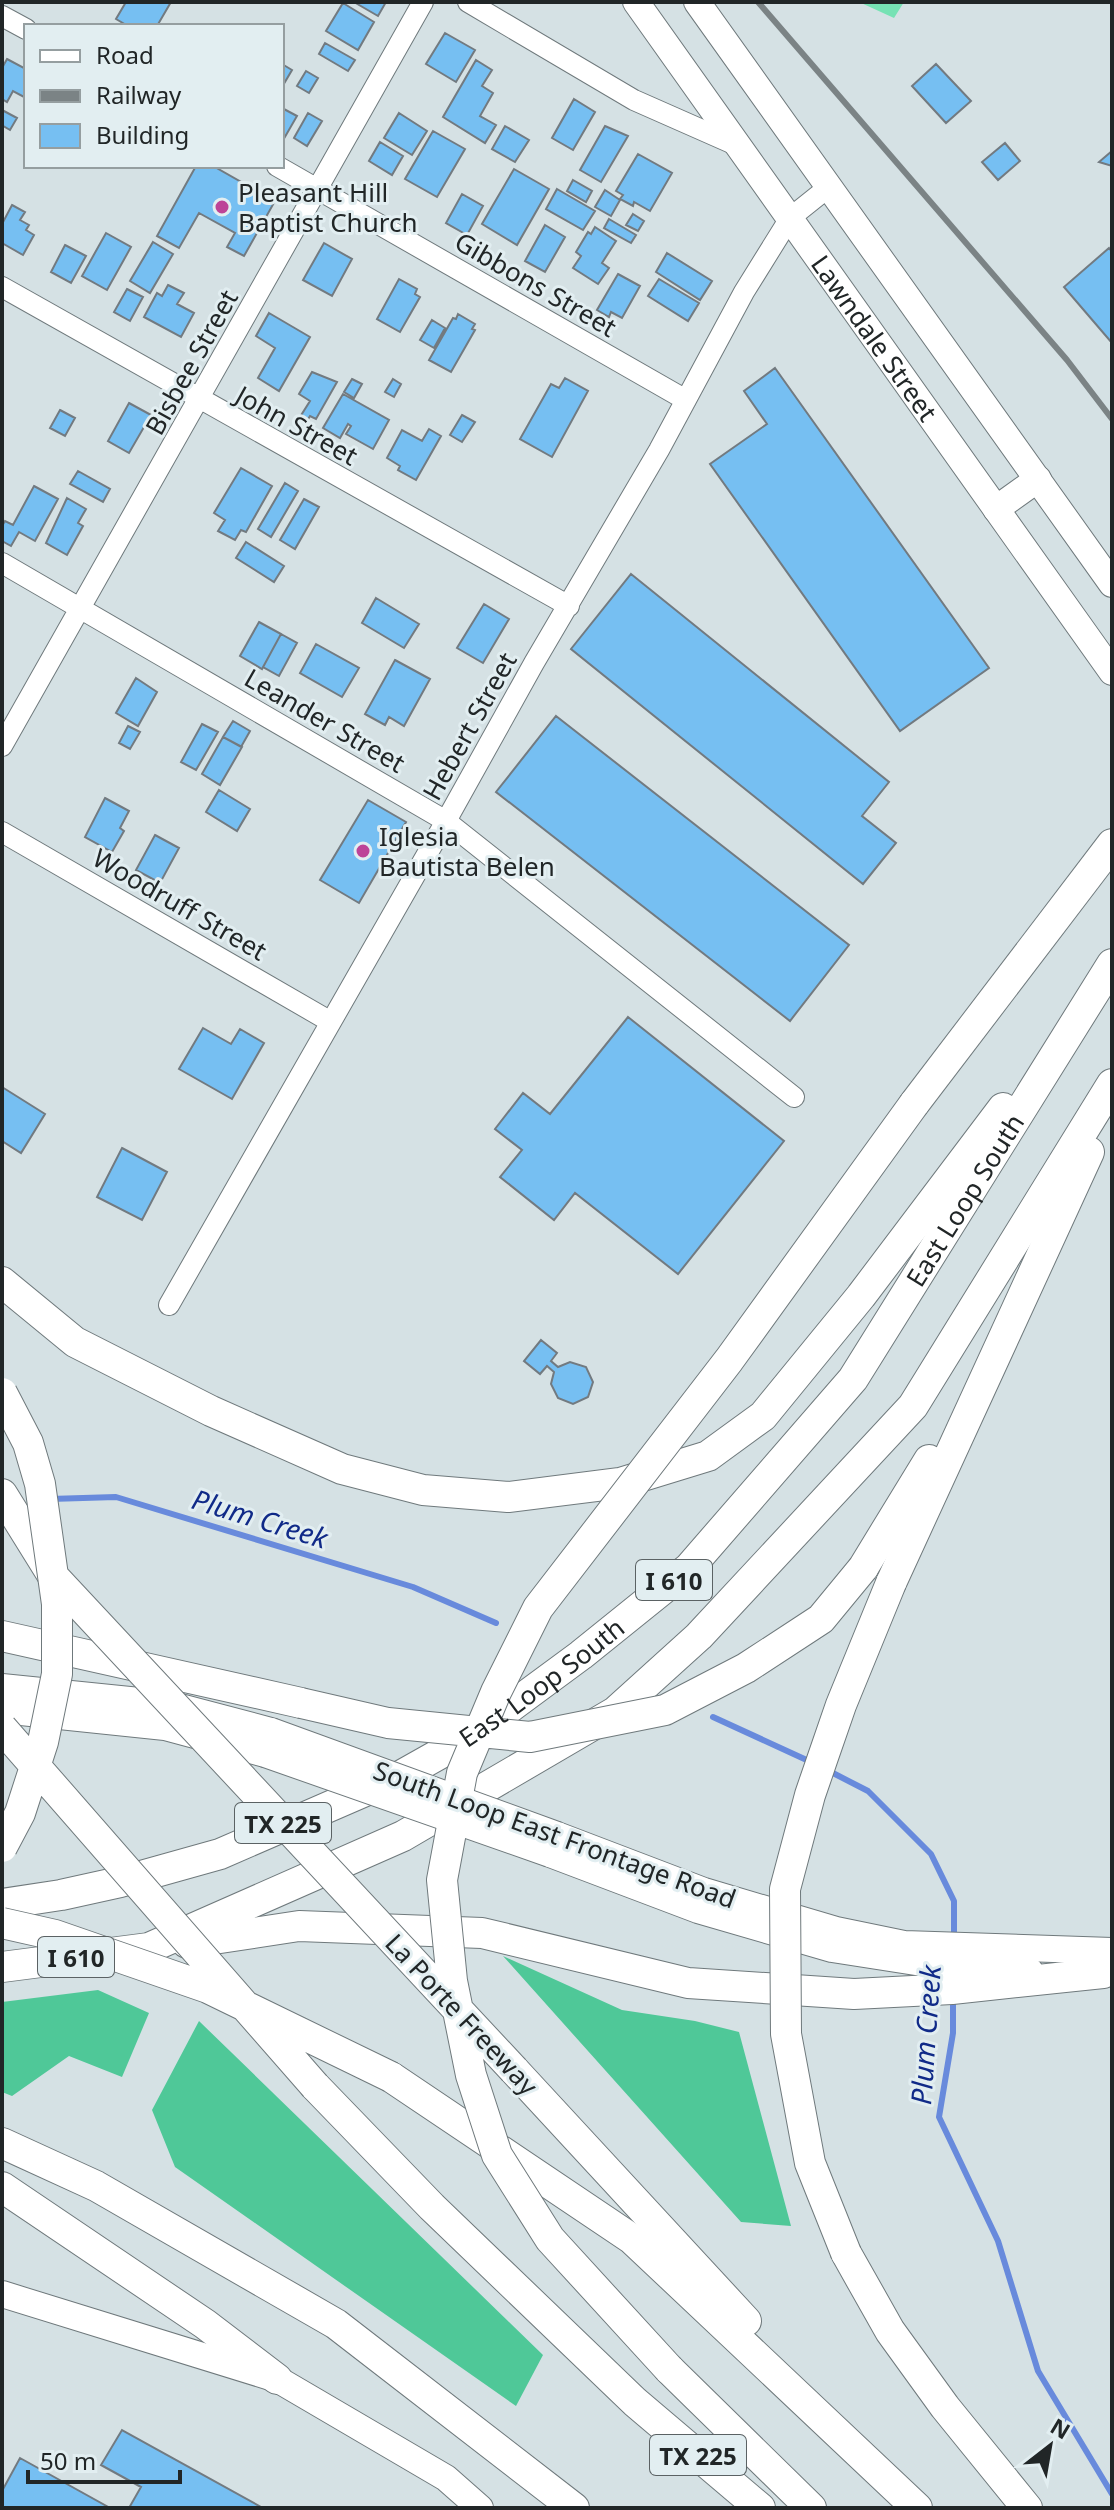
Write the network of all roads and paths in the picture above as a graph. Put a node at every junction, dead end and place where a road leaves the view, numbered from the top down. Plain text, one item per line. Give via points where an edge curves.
1 (423, 2) edge
2 (468, 2) edge
3 (636, 2) edge
4 (697, 2) edge
5 (2, 16) edge
6 (24, 28) edge
7 (736, 145) junction
8 (281, 168) edge
9 (830, 186) junction
10 (318, 188) junction
11 (790, 218) junction
12 (2, 287) edge
13 (200, 400) junction
14 (686, 400) junction
15 (1038, 479) junction
16 (996, 509) junction
17 (2, 563) edge
18 (1112, 584) edge
19 (569, 606) junction
20 (80, 607) junction
21 (1112, 672) edge
22 (2, 746) edge
23 (446, 821) junction
24 (2, 832) edge
25 (1112, 844) edge
26 (1112, 963) edge
27 (331, 1022) junction
28 (1112, 1084) edge
29 (794, 1097) dead end
30 (1112, 1101) edge
31 (2, 1282) edge
32 (169, 1305) dead end
33 (1005, 1335) junction
34 (2, 1393) edge
35 (2, 1494) edge
36 (2, 1524) edge
37 (53, 1576) junction
38 (2, 1636) edge
39 (2, 1687) edge
40 (2, 1710) edge
41 (2, 1728) edge
42 (268, 1743) junction
43 (2, 1847) edge
44 (2, 1904) edge
45 (2, 1923) edge
46 (149, 1948) junction
47 (1109, 1966) edge
48 (2, 1967) edge
49 (1007, 1967) junction
50 (2, 2143) edge
51 (2, 2187) edge
52 (2, 2294) edge
53 (277, 2379) junction
54 (480, 2508) edge
55 (574, 2508) edge
56 (760, 2508) edge
57 (811, 2508) edge
58 (917, 2508) edge
59 (1027, 2508) edge

1 - 10 street, Bisbee Street
2 - 7 street via 634,100
3 - 7 main road, Lawndale Street
4 - 9 main road, Lawndale Street
5 - 6 street
7 - 11 main road, Lawndale Street
8 - 10 street, Gibbons Street
9 - 11 street, Hebert Street
9 - 15 main road, Lawndale Street
10 - 13 street, Bisbee Street
10 - 14 street, Gibbons Street
11 - 14 street, Hebert Street
11 - 16 main road, Lawndale Street
12 - 13 street, John Street
13 - 19 street, John Street
13 - 20 street, Bisbee Street
14 - 19 street, Hebert Street
15 - 16 main road
15 - 18 main road, Lawndale Street
16 - 21 main road, Lawndale Street
17 - 20 street, Leander Street
19 - 23 street, Hebert Street
20 - 22 street, Bisbee Street
20 - 23 street, Leander Street
23 - 27 street, Hebert Street
23 - 29 street, Leander Street
24 - 27 street, Woodruff Street
25 - 57 highway, bridge via 538,1608 462,1773 442,1880 452,1981 471,2075 497,2155 550,2239 669,2369
26 - 31 highway via 861,1296 763,1416 708,1456 620,1483 508,1497 423,1490 342,1469 75,1342
26 - 44 highway, East Loop South / I 610 via 853,1379 689,1568 512,1706 402,1775 220,1854 120,1882
27 - 32 street, Hebert Street
28 - 46 highway, I 610 via 913,1406 699,1636 630,1701 403,1836
30 - 33 highway
33 - 38 highway, bridge via 863,1568 821,1619 746,1668 665,1710 530,1737 388,1723
33 - 59 highway, bridge via 891,1583 822,1760 785,1889 786,2034 810,2163 846,2253 890,2331
34 - 43 highway, bridge via 28,1443 40,1484 57,1604 57,1674 43,1742 20,1813
35 - 37 highway
36 - 37 highway, La Porte Freeway / TX 225
37 - 58 highway, La Porte Freeway / TX 225, bridge
39 - 42 main road, South Loop East Frontage Road via 169,1704
40 - 42 main road, South Loop East Frontage Road
41 - 56 highway, TX 225, bridge via 315,2086 432,2207 635,2402
42 - 49 main road, South Loop East Frontage Road, bridge via 554,1845 698,1910 832,1949 864,1945 954,1968
45 - 58 highway, bridge via 55,1935 208,1988 391,2077 632,2239
46 - 48 highway, I 610
46 - 49 highway via 299,1926 482,1933 688,1983 854,1994
47 - 49 highway
50 - 55 highway via 96,2186 336,2324
51 - 53 highway
52 - 53 main road
53 - 54 main road via 446,2478

